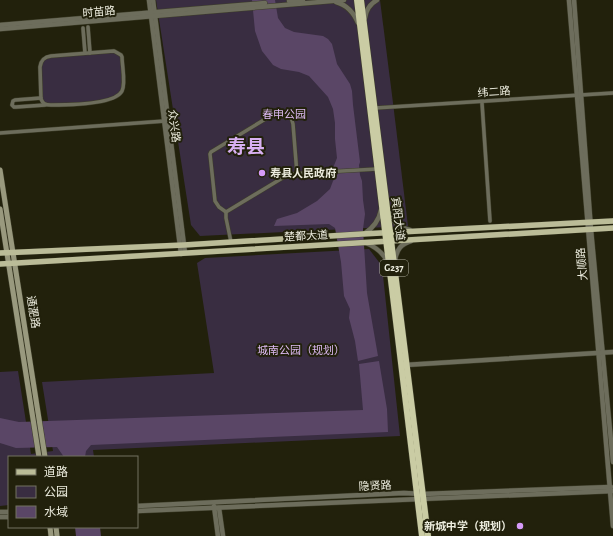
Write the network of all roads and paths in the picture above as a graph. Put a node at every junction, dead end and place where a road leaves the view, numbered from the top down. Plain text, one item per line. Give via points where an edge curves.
1 (149, 0) edge
2 (153, 0) edge
3 (303, 0) edge
4 (344, 0) edge
5 (357, 0) edge
6 (361, 0) edge
7 (377, 0) edge
8 (569, 0) edge
9 (574, 0) edge
10 (332, 1) junction
11 (279, 4) junction
12 (153, 15) junction
13 (0, 25) edge
14 (88, 27) dead end
15 (362, 27) junction
16 (83, 28) dead end
17 (0, 29) edge
18 (85, 53) junction
19 (90, 53) junction
20 (613, 93) edge
21 (579, 95) junction
22 (41, 98) junction
23 (482, 103) dead end
24 (46, 105) junction
25 (375, 108) junction
26 (167, 121) junction
27 (0, 133) edge
28 (377, 168) junction
29 (0, 170) edge
30 (297, 174) junction
31 (384, 207) junction
32 (0, 209) edge
33 (226, 212) junction
34 (613, 220) edge
35 (490, 221) dead end
36 (590, 222) junction
37 (488, 228) junction
38 (613, 228) edge
39 (465, 229) junction
40 (591, 230) junction
41 (414, 231) junction
42 (388, 233) junction
43 (363, 234) junction
44 (488, 236) junction
45 (465, 237) junction
46 (415, 240) junction
47 (231, 242) junction
48 (389, 242) junction
49 (365, 243) junction
50 (184, 245) junction
51 (10, 252) junction
52 (0, 253) edge
53 (183, 254) junction
54 (0, 264) edge
55 (12, 264) junction
56 (392, 266) junction
57 (601, 352) junction
58 (613, 352) edge
59 (404, 365) junction
60 (39, 456) edge
61 (45, 456) edge
62 (613, 462) edge
63 (612, 489) edge
64 (420, 497) junction
65 (214, 501) junction
66 (138, 506) edge
67 (216, 508) junction
68 (138, 512) edge
69 (613, 526) edge
70 (218, 536) edge
71 (222, 536) edge
72 (422, 536) edge
73 (428, 536) edge

1 - 12 street, 众兴路
2 - 12 street, 众兴路
3 - 11 street, 时苗路
4 - 10 street, 时苗路
5 - 15 highway, 宾阳大道 / G237
6 - 15 highway, 宾阳大道 / G237
7 - 15 street via 367,10
8 - 21 street, 大顺路
9 - 21 street, 大顺路
10 - 11 street, 时苗路
10 - 15 street via 348,8
11 - 12 street, 时苗路
12 - 13 street, 时苗路
12 - 17 street, 时苗路
12 - 26 street, 众兴路
14 - 19 street
15 - 25 highway, 宾阳大道 / G237
15 - 28 highway, 宾阳大道 / G237
16 - 18 street
18 - 19 street
18 - 22 street via 42,59
19 - 24 street via 114,51 121,55 124,81 122,91 117,97 84,104
20 - 21 street, 纬二路
21 - 25 street, 纬二路
21 - 36 street, 大顺路
21 - 57 street, 大顺路
22 - 24 street
22 - 24 street via 16,100 12,104 16,107
23 - 35 street
25 - 31 highway, 宾阳大道 / G237
26 - 27 street
26 - 50 street, 众兴路
26 - 53 street, 众兴路
28 - 30 street
28 - 31 highway, 宾阳大道 / G237
29 - 51 main road, 通淝路
30 - 33 street via 289,174
30 - 33 street via 292,119 282,112 272,115 210,154 215,201
31 - 41 street via 396,223
31 - 42 highway, 宾阳大道 / G237
31 - 43 street via 379,219
32 - 51 main road, 通淝路
33 - 47 street
34 - 36 main road, 楚都大道
36 - 37 main road, 楚都大道
36 - 40 street, 大顺路
37 - 39 main road, 楚都大道
37 - 44 main road
38 - 40 main road, 楚都大道
39 - 41 main road, 楚都大道
39 - 45 main road
40 - 44 main road, 楚都大道
40 - 57 street, 大顺路
41 - 42 main road, 楚都大道
42 - 43 main road, 楚都大道
42 - 48 highway, 宾阳大道 / G237
43 - 47 main road, 楚都大道
44 - 45 main road, 楚都大道
45 - 46 main road, 楚都大道
46 - 48 main road, 楚都大道
46 - 56 street via 400,246
47 - 50 main road, 楚都大道
48 - 49 main road, 楚都大道
48 - 56 highway, 宾阳大道 / G237
49 - 53 main road, 楚都大道
49 - 56 street via 373,245
50 - 51 main road, 楚都大道
50 - 53 street, 众兴路
51 - 52 main road, 楚都大道
51 - 55 main road, 通淝路
53 - 55 main road, 楚都大道
54 - 55 main road, 楚都大道
55 - 60 main road, 通淝路
55 - 61 main road, 通淝路
56 - 59 highway, 宾阳大道 / G237
57 - 58 street
57 - 59 street
57 - 62 street, 大顺路
57 - 63 street, 大顺路
59 - 64 highway, 宾阳大道 / G237
63 - 64 street, 隐贤路
63 - 69 street, 大顺路
64 - 65 street, 隐贤路 via 396,494
64 - 67 street, 隐贤路
64 - 72 highway, 宾阳大道 / G237
64 - 73 highway, 宾阳大道 / G237
65 - 66 street, 隐贤路
65 - 67 street
67 - 68 street, 隐贤路
67 - 70 street
67 - 71 street

